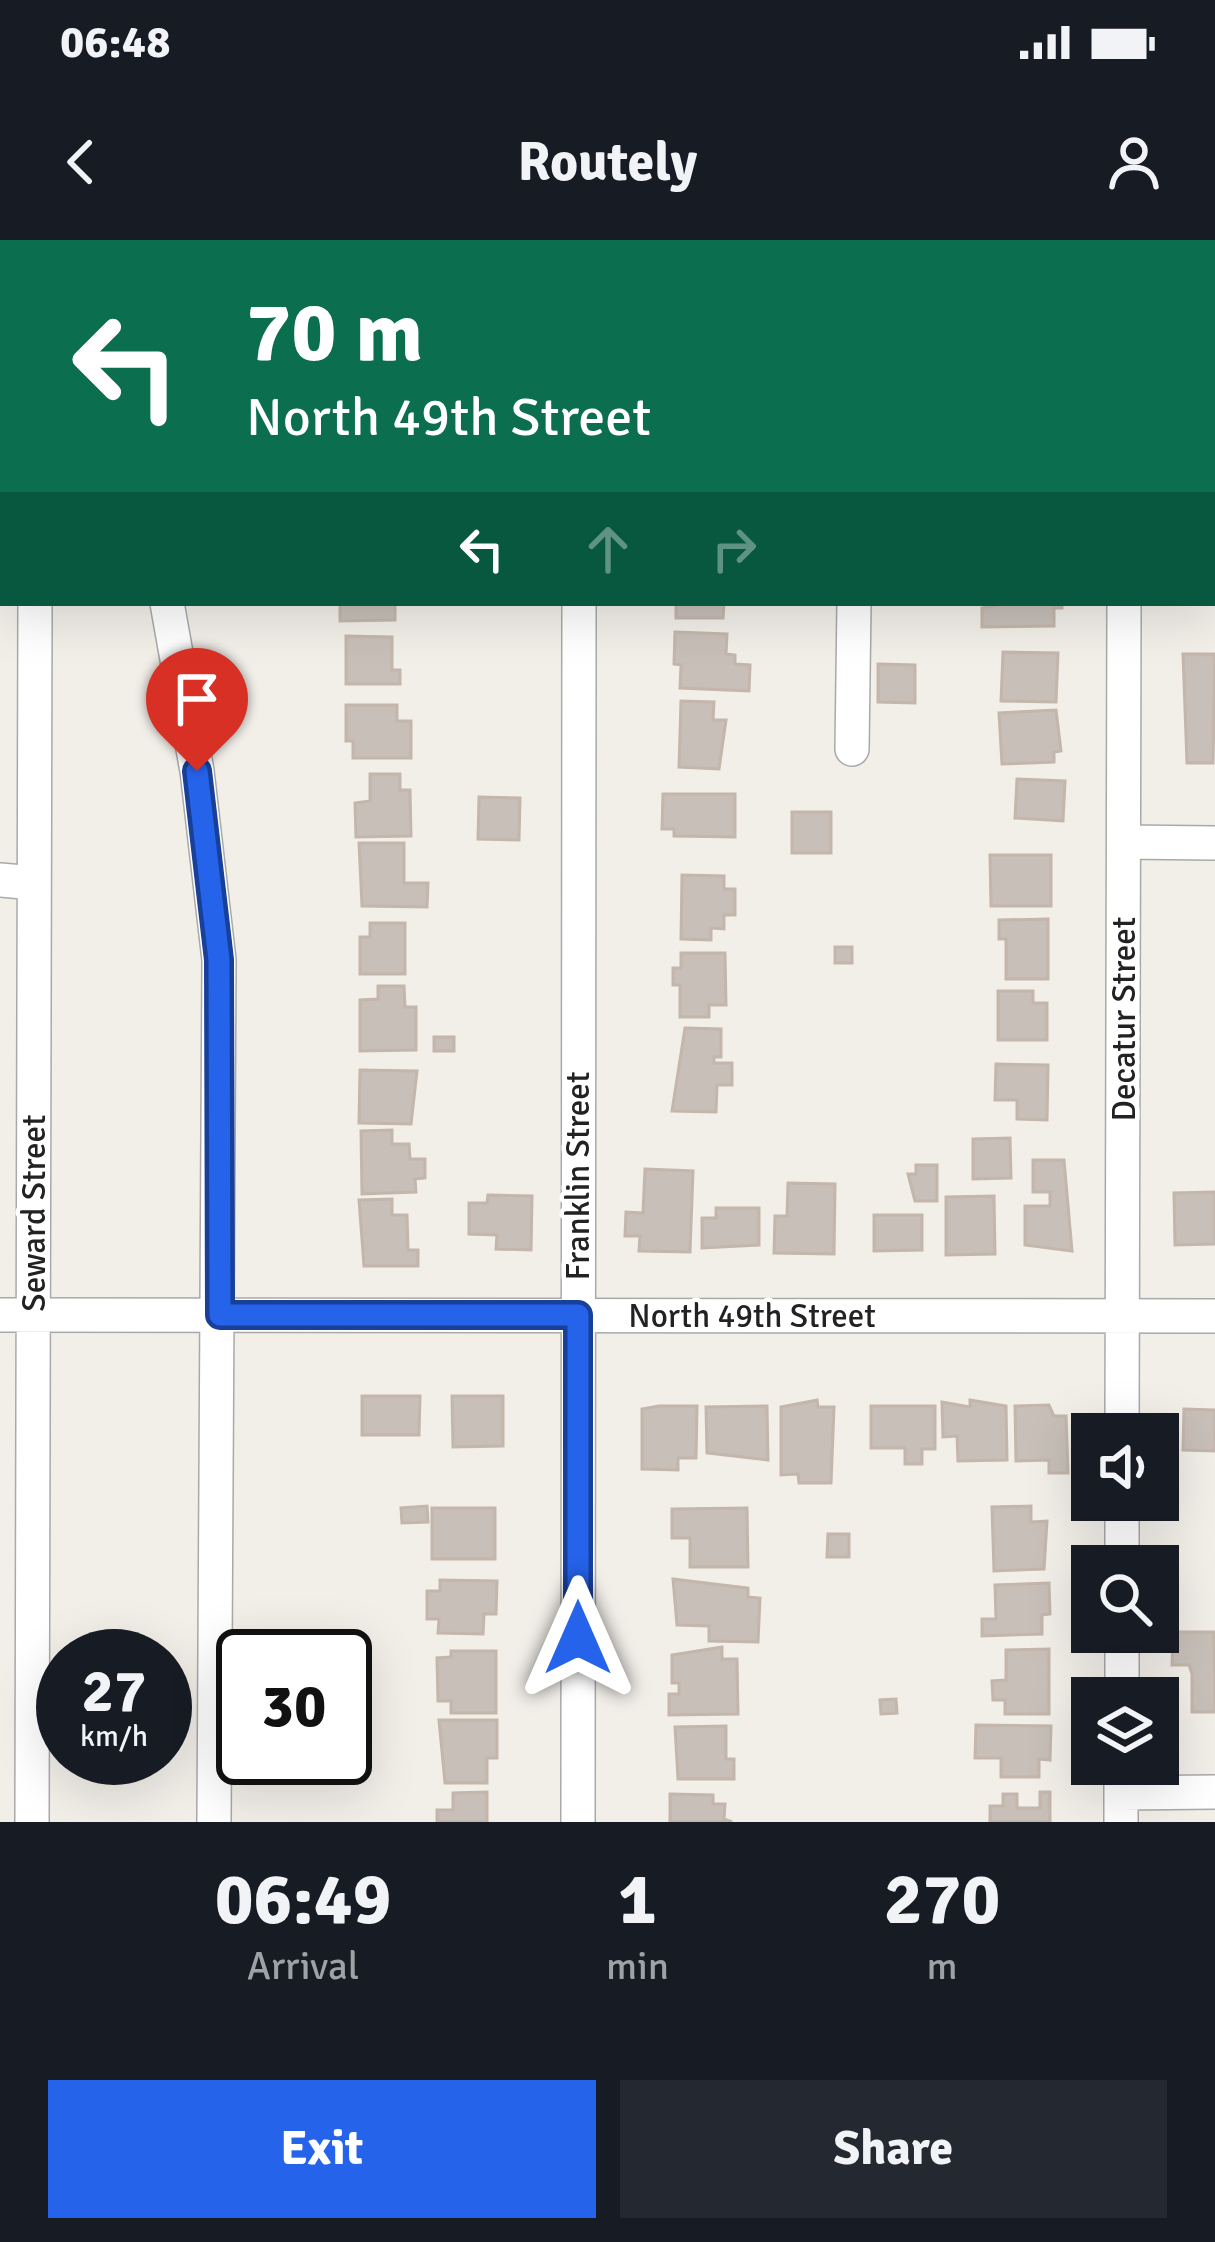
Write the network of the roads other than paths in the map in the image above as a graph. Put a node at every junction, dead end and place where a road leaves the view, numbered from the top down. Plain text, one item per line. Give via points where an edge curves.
1 (35, 606) edge
2 (166, 606) edge
3 (579, 606) edge
4 (854, 606) edge
5 (1124, 606) edge
6 (852, 749) dead end
7 (1124, 842) junction
8 (1215, 843) edge
9 (0, 880) edge
10 (34, 884) junction
11 (0, 1020) edge
12 (34, 1020) junction
13 (17, 1315) edge
14 (220, 1315) junction
15 (578, 1315) junction
16 (1122, 1316) junction
17 (1215, 1316) edge
18 (1122, 1413) edge
19 (1215, 1792) edge
20 (1121, 1793) edge
21 (32, 1822) edge
22 (214, 1822) edge
23 (578, 1822) edge

1 - 10 street, Seward Street
2 - 14 street via 216,914
3 - 15 street, Franklin Street
4 - 6 street
5 - 7 street, Decatur Street
7 - 8 street
7 - 16 street, Decatur Street
9 - 10 street
10 - 12 street, Seward Street
11 - 12 street
12 - 13 street, Seward Street
13 - 14 street, North 49th Street
13 - 21 street, Seward Street
14 - 15 street, North 49th Street
14 - 22 street
15 - 16 street, North 49th Street
15 - 23 street, Franklin Street
16 - 17 street, North 49th Street
16 - 18 street, Decatur Street
19 - 20 street

